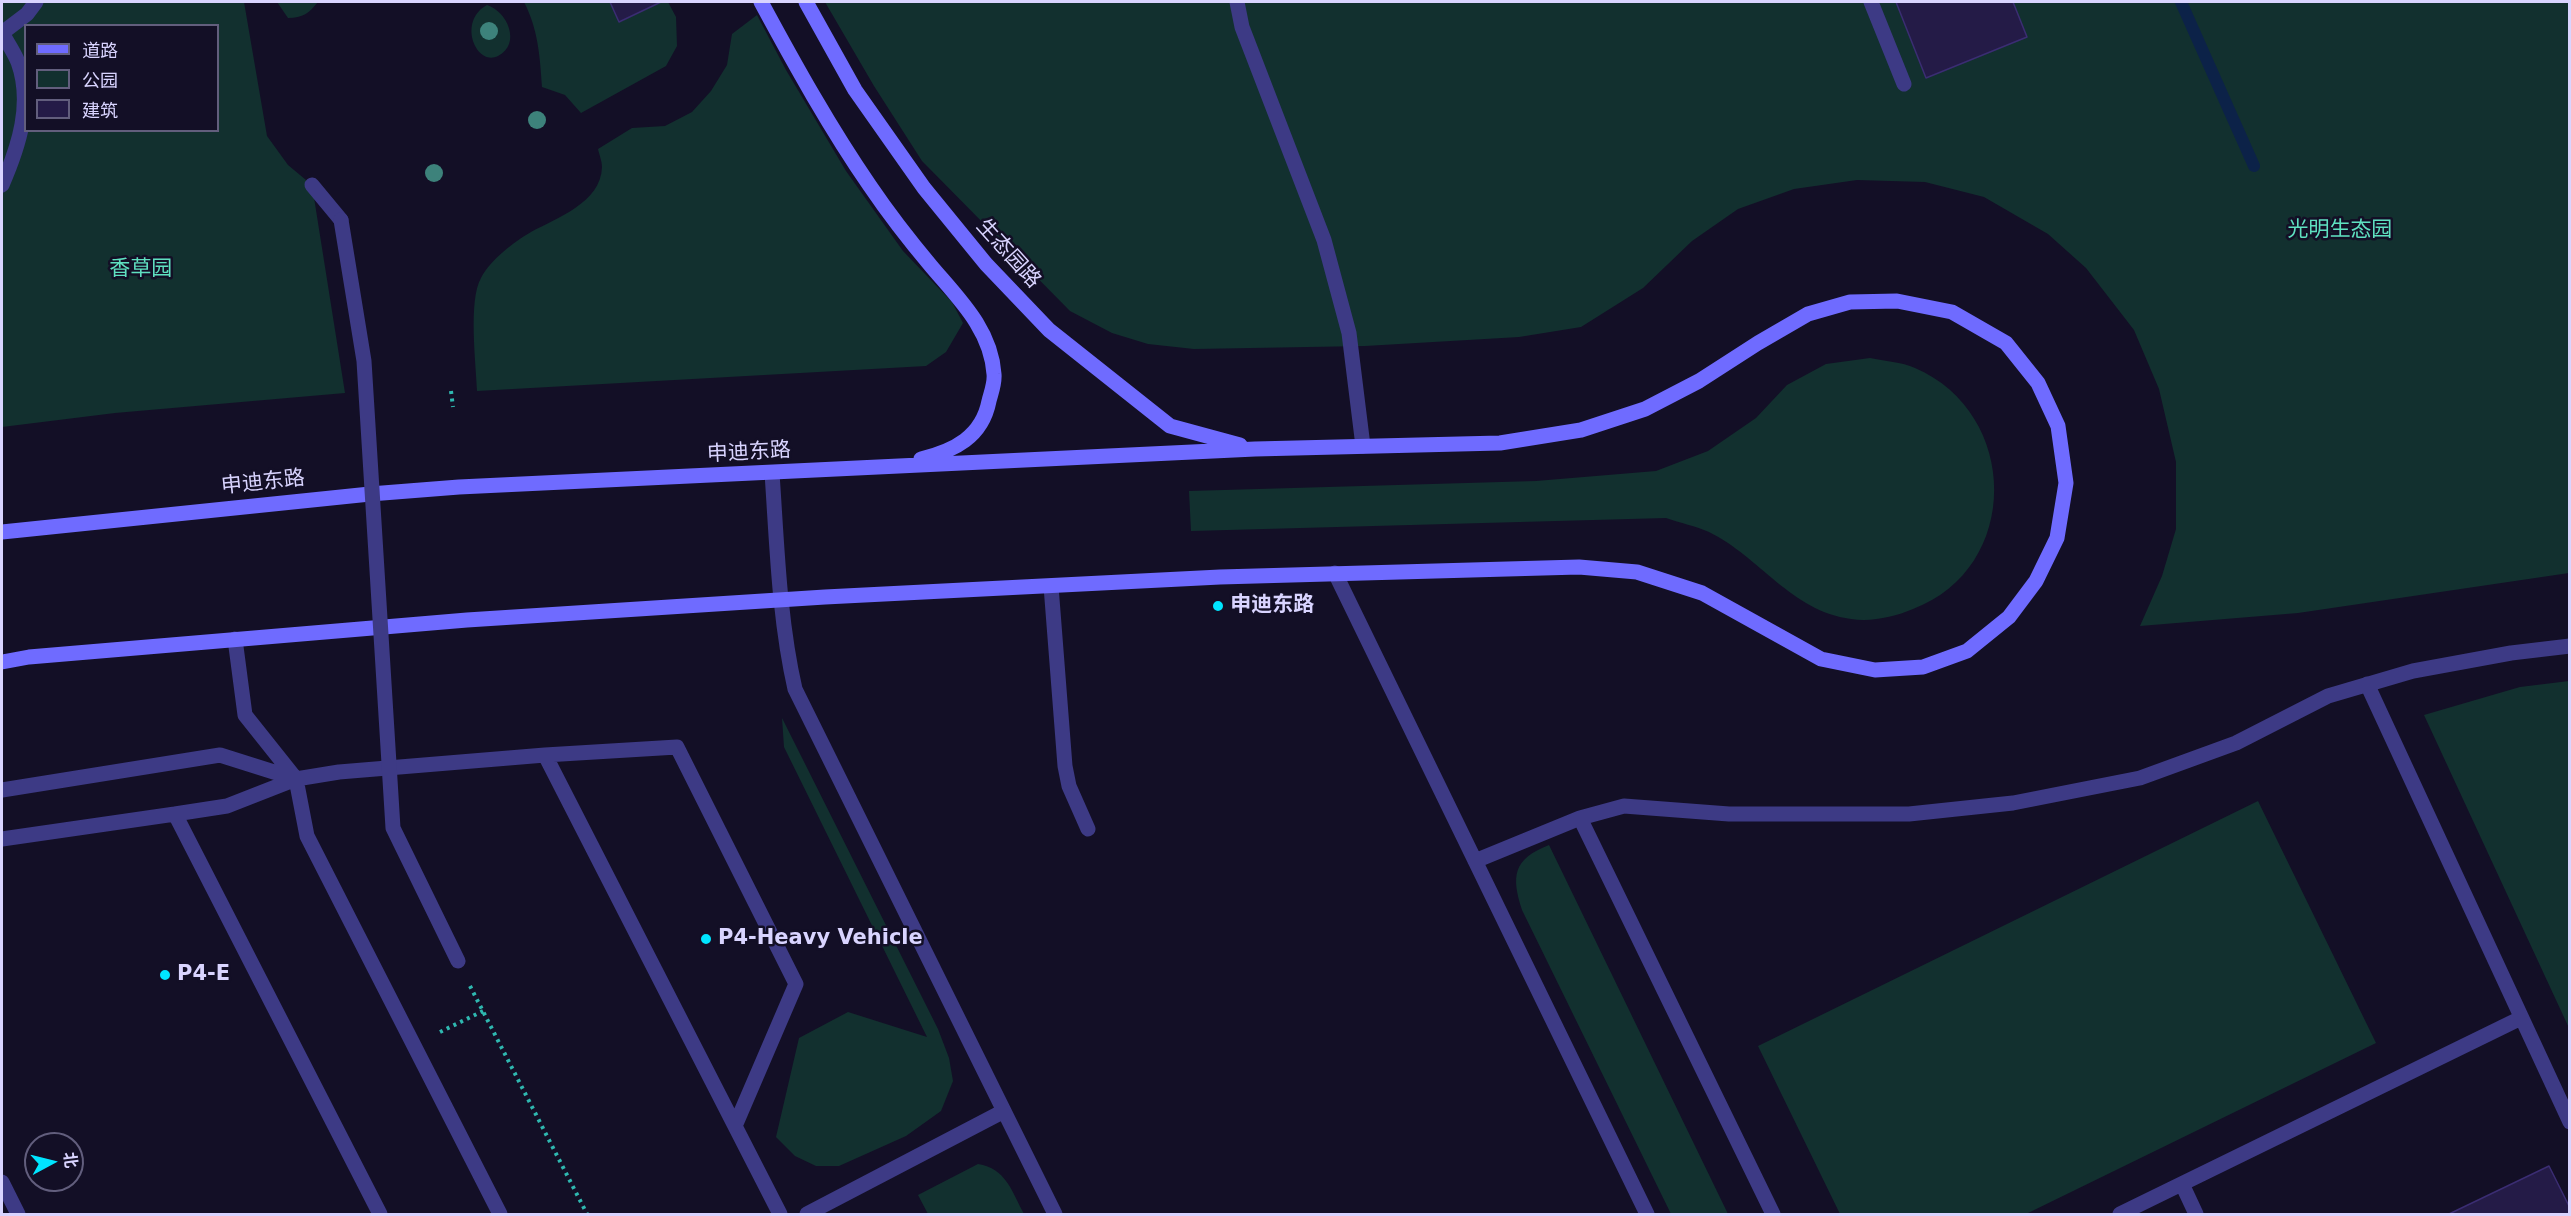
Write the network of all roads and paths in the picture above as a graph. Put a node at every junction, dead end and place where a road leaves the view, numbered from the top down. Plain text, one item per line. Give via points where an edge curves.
1 (36, 2) edge
2 (761, 2) edge
3 (806, 2) edge
4 (1238, 2) edge
5 (1871, 2) edge
6 (2, 33) edge
7 (24, 84) edge
8 (1904, 84) dead end
9 (24, 109) edge
10 (2, 185) edge
11 (312, 185) dead end
12 (452, 391) dead end
13 (453, 407) dead end
14 (1363, 446) junction
15 (1255, 449) junction
16 (889, 467) junction
17 (772, 473) junction
18 (2, 531) edge
19 (1335, 573) junction
20 (1051, 586) junction
21 (782, 600) junction
22 (235, 639) junction
23 (2570, 646) edge
24 (2, 662) edge
25 (2367, 684) junction
26 (545, 755) junction
27 (296, 779) junction
28 (2, 790) edge
29 (175, 814) junction
30 (1580, 818) junction
31 (1088, 829) dead end
32 (2, 839) edge
33 (1475, 861) junction
34 (458, 961) joint
35 (483, 1011) junction
36 (2521, 1018) junction
37 (440, 1032) dead end
38 (1004, 1111) junction
39 (2570, 1122) edge
40 (735, 1126) junction
41 (2, 1182) edge
42 (2182, 1184) junction
43 (18, 1215) edge
44 (380, 1215) edge
45 (500, 1215) edge
46 (587, 1215) edge
47 (780, 1215) edge
48 (807, 1215) edge
49 (1055, 1215) edge
50 (1647, 1215) edge
51 (1773, 1215) edge
52 (2120, 1215) edge
53 (2196, 1215) edge

1 - 6 street
2 - 16 street via 825,116 870,186 959,296 988,347 994,376 988,407 977,431 936,455
3 - 15 street, 生态园路 via 855,90 924,188 986,264 1049,330 1170,426
4 - 14 street via 1242,27 1327,250 1349,333
5 - 8 street
6 - 7 street
9 - 10 street via 20,136
11 - 34 street, bridge via 341,220 363,361 393,828
12 - 13 path
14 - 15 street, 申迪东路
14 - 19 street, 申迪东路 via 1500,443 1581,430 1646,409 1808,314 1850,302 1896,301 1952,312 2006,343 2038,383 2058,426 2066,483 2057,538 2036,581 2009,617 1967,651 1923,666 1875,670 1821,658 1702,593 1637,572 1578,567
15 - 16 street, 申迪东路
16 - 17 street, 申迪东路
17 - 18 street, 申迪东路 via 448,488
17 - 21 street
19 - 20 street
19 - 33 street
20 - 21 street
20 - 31 street via 1065,766 1069,786
21 - 22 street
21 - 38 street via 795,689
22 - 24 street
22 - 27 street via 245,715
23 - 25 street via 2424,669
25 - 30 street via 2328,696 2236,743 2140,778 2013,803 1909,814 1728,814 1624,806
25 - 36 street
26 - 27 street
26 - 40 street
26 - 40 street via 677,747 796,984
27 - 28 street via 220,755
27 - 29 street via 227,806
27 - 45 street via 307,836
29 - 32 street
29 - 44 street
30 - 33 street
30 - 51 street
33 - 50 street
34 - 35 path
35 - 37 path
35 - 46 path
36 - 39 street
36 - 42 street
38 - 48 street
38 - 49 street
40 - 47 street
41 - 43 street
42 - 52 street
42 - 53 street

